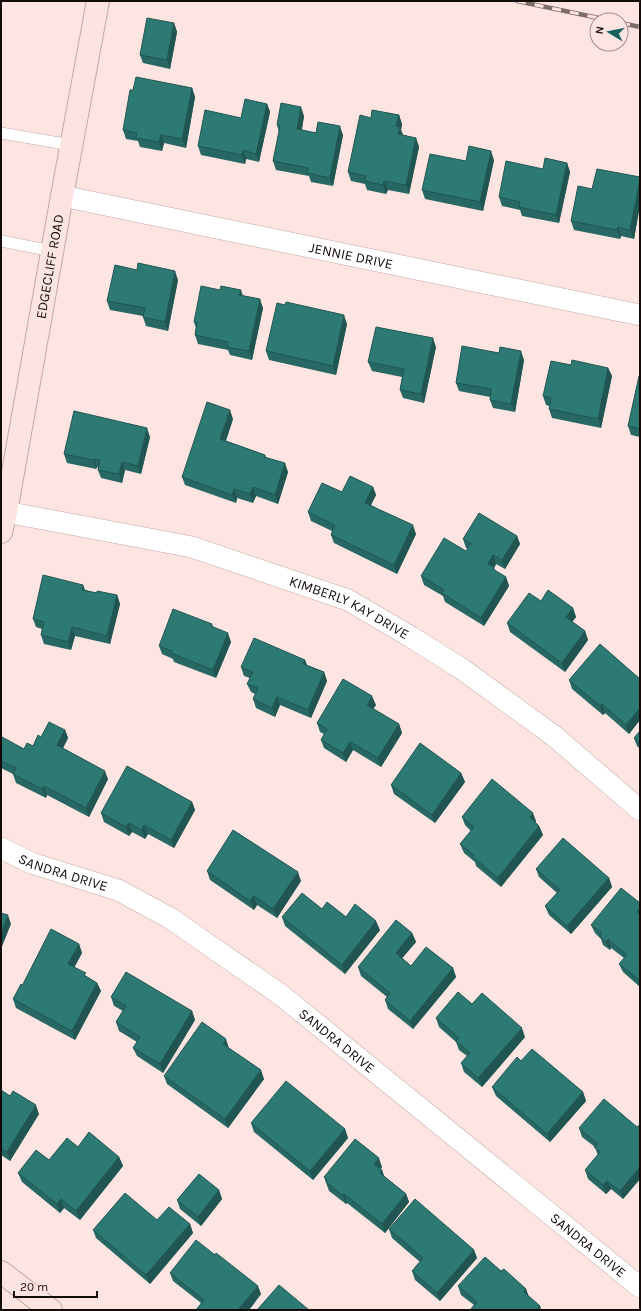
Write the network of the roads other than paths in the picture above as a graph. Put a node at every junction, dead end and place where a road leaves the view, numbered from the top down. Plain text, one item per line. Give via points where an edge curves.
1 (98, 1) edge
2 (1, 132) edge
3 (71, 145) junction
4 (62, 196) junction
5 (1, 241) edge
6 (52, 251) junction
7 (640, 315) edge
8 (4, 522) edge
9 (640, 810) edge
10 (1, 848) edge
11 (1, 1272) edge
12 (640, 1287) edge
13 (51, 1310) edge

1 - 3 street, EDGECLIFF ROAD
2 - 3 lane
3 - 4 street, EDGECLIFF ROAD
4 - 6 street, EDGECLIFF ROAD
4 - 7 street, JENNIE DRIVE
5 - 6 lane
6 - 8 street, EDGECLIFF ROAD
8 - 9 street, KIMBERLY KAY DRIVE via 192,547 348,600 462,669 554,736
10 - 12 street, SANDRA DRIVE via 31,863 118,890 170,918 281,995
11 - 13 street

